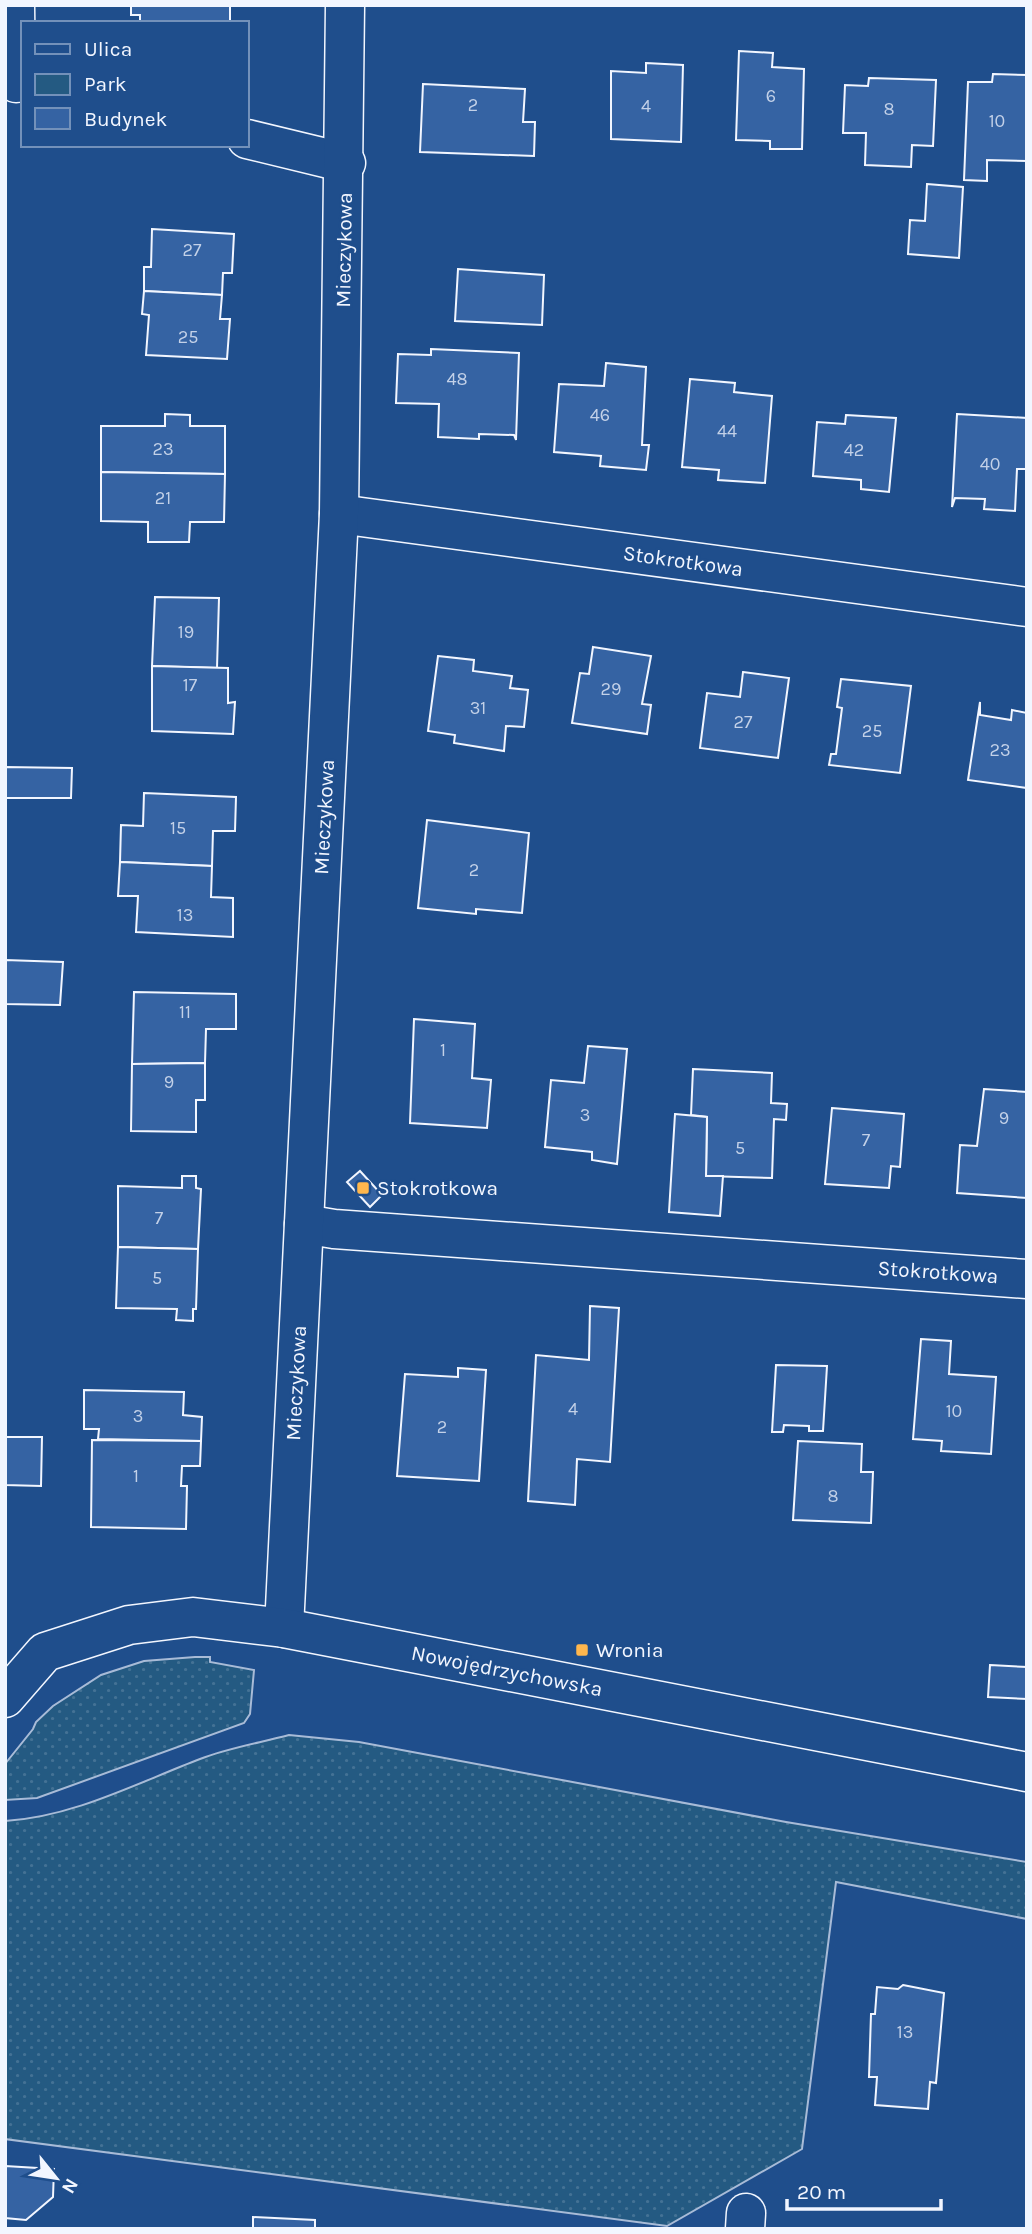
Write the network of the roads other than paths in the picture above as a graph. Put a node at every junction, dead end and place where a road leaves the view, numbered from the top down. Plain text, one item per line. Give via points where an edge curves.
1 (15, 5) edge
2 (345, 5) edge
3 (15, 83) edge
4 (248, 139) edge
5 (346, 163) junction
6 (339, 514) junction
7 (1027, 607) edge
8 (304, 1224) junction
9 (1027, 1279) edge
10 (284, 1628) junction
11 (6, 1695) edge
12 (1027, 1772) edge

1 - 3 street
2 - 5 street, Mieczykowa
4 - 5 street
5 - 6 street, Mieczykowa
6 - 7 street, Stokrotkowa
6 - 8 street, Mieczykowa
8 - 9 street, Stokrotkowa
8 - 10 street, Mieczykowa
10 - 11 street, Nowojędrzychowska via 193,1617 129,1625 45,1652
10 - 12 street, Nowojędrzychowska

